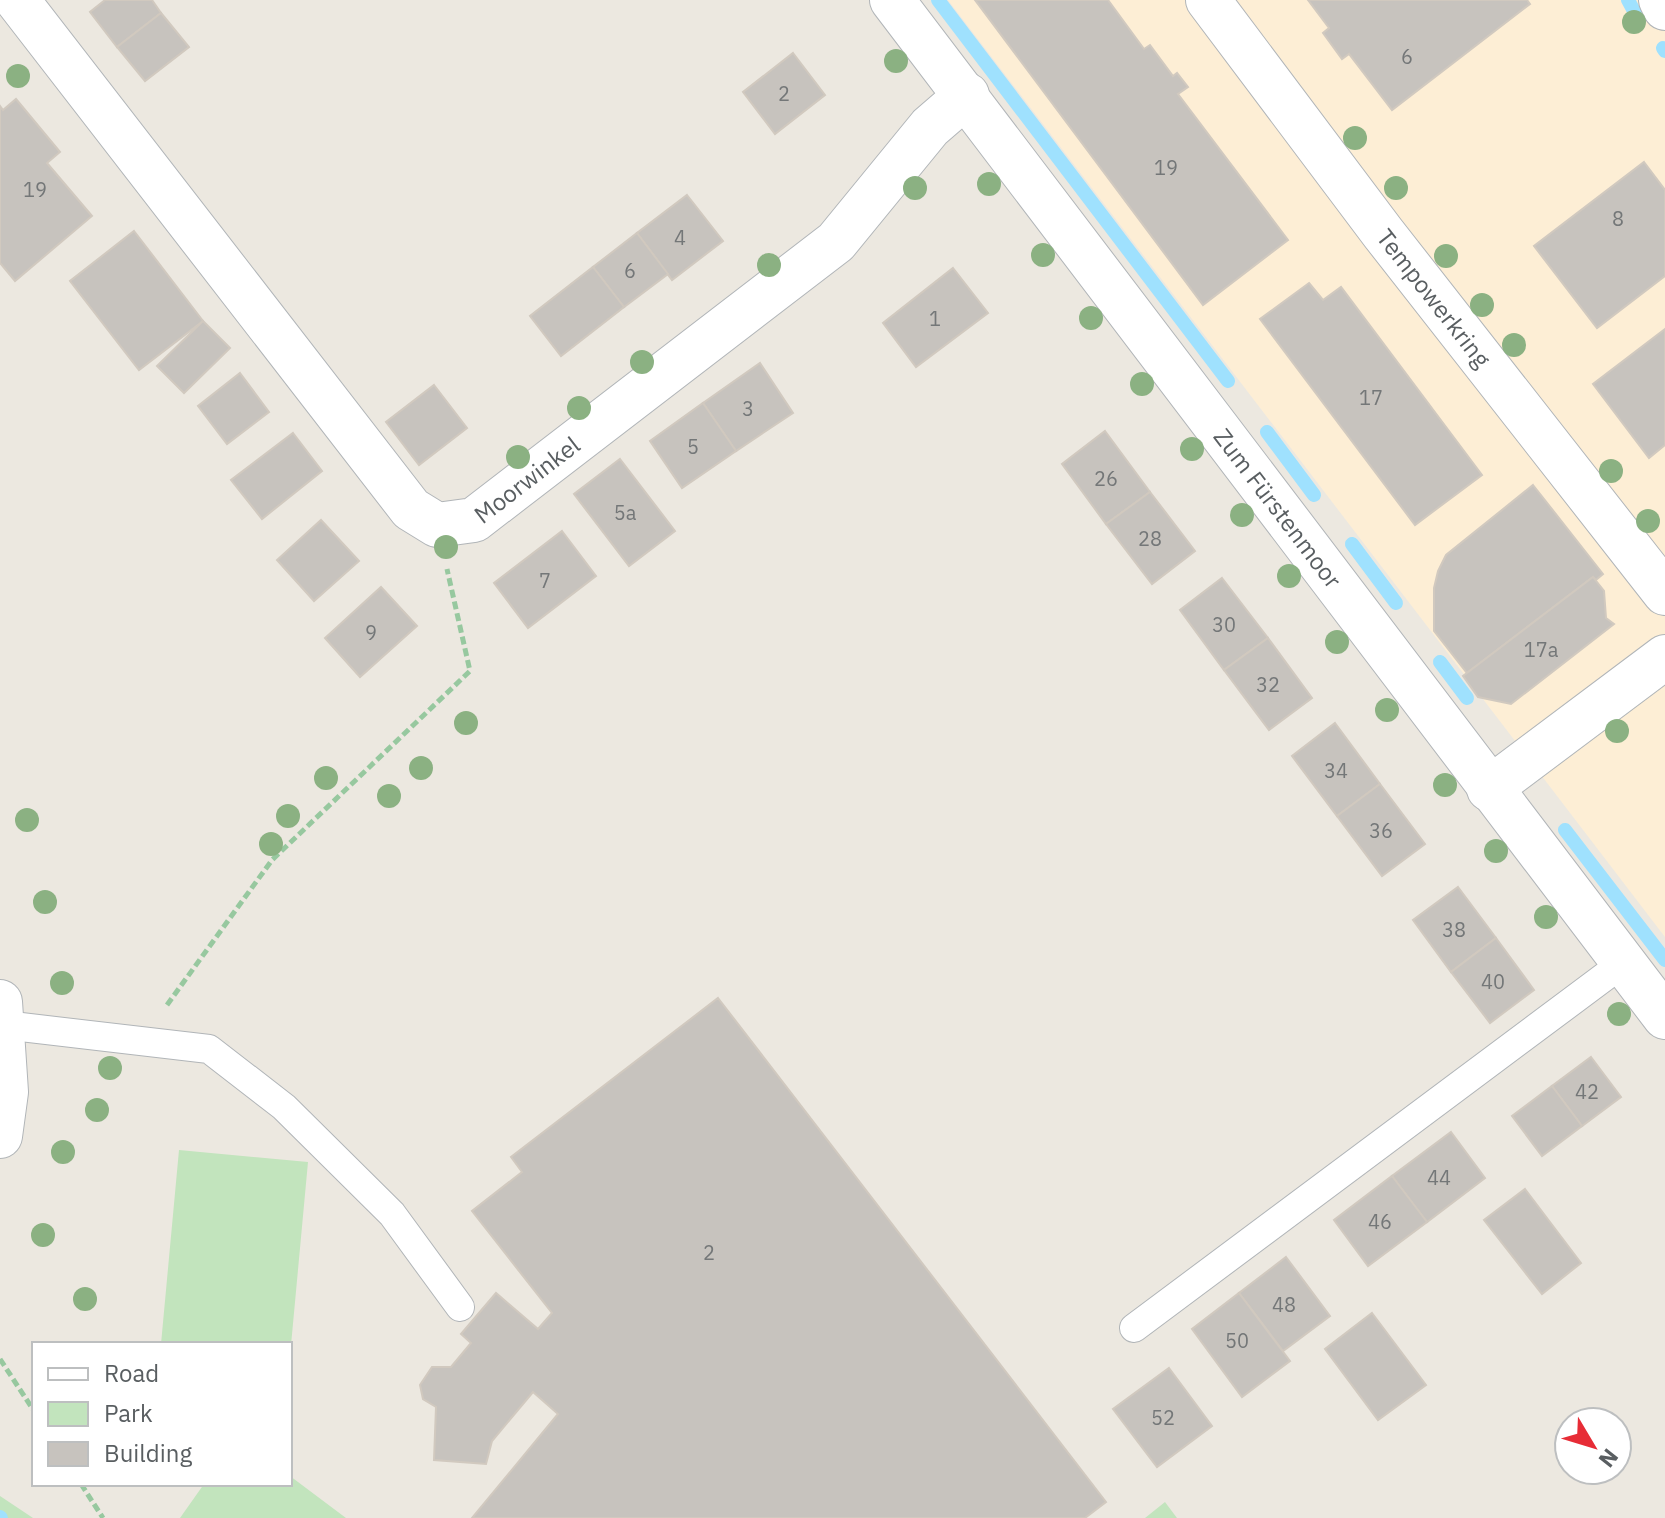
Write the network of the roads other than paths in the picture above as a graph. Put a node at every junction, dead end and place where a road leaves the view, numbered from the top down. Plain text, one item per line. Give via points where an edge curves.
1 (17, 0) edge
2 (892, 0) edge
3 (1208, 0) edge
4 (1661, 0) edge
5 (1665, 8) edge
6 (0, 29) edge
7 (45, 37) junction
8 (967, 95) junction
9 (1665, 593) edge
10 (1665, 657) edge
11 (1489, 789) junction
12 (1623, 963) junction
13 (2, 1014) edge
14 (1665, 1017) edge
15 (0, 1136) edge
16 (460, 1307) dead end
17 (1134, 1328) dead end

1 - 7 street
2 - 8 street, Zum Fürstenmoor
3 - 9 street, Tempowerkring
4 - 5 street
6 - 7 street
7 - 8 street, Moorwinkel via 411,509 437,525 474,520 836,242 930,127
8 - 11 street, Zum Fürstenmoor
10 - 11 street
11 - 12 street, Zum Fürstenmoor
12 - 14 street, Zum Fürstenmoor
12 - 17 lane
13 - 15 street via 6,1092
13 - 16 lane via 209,1049 284,1107 392,1214

